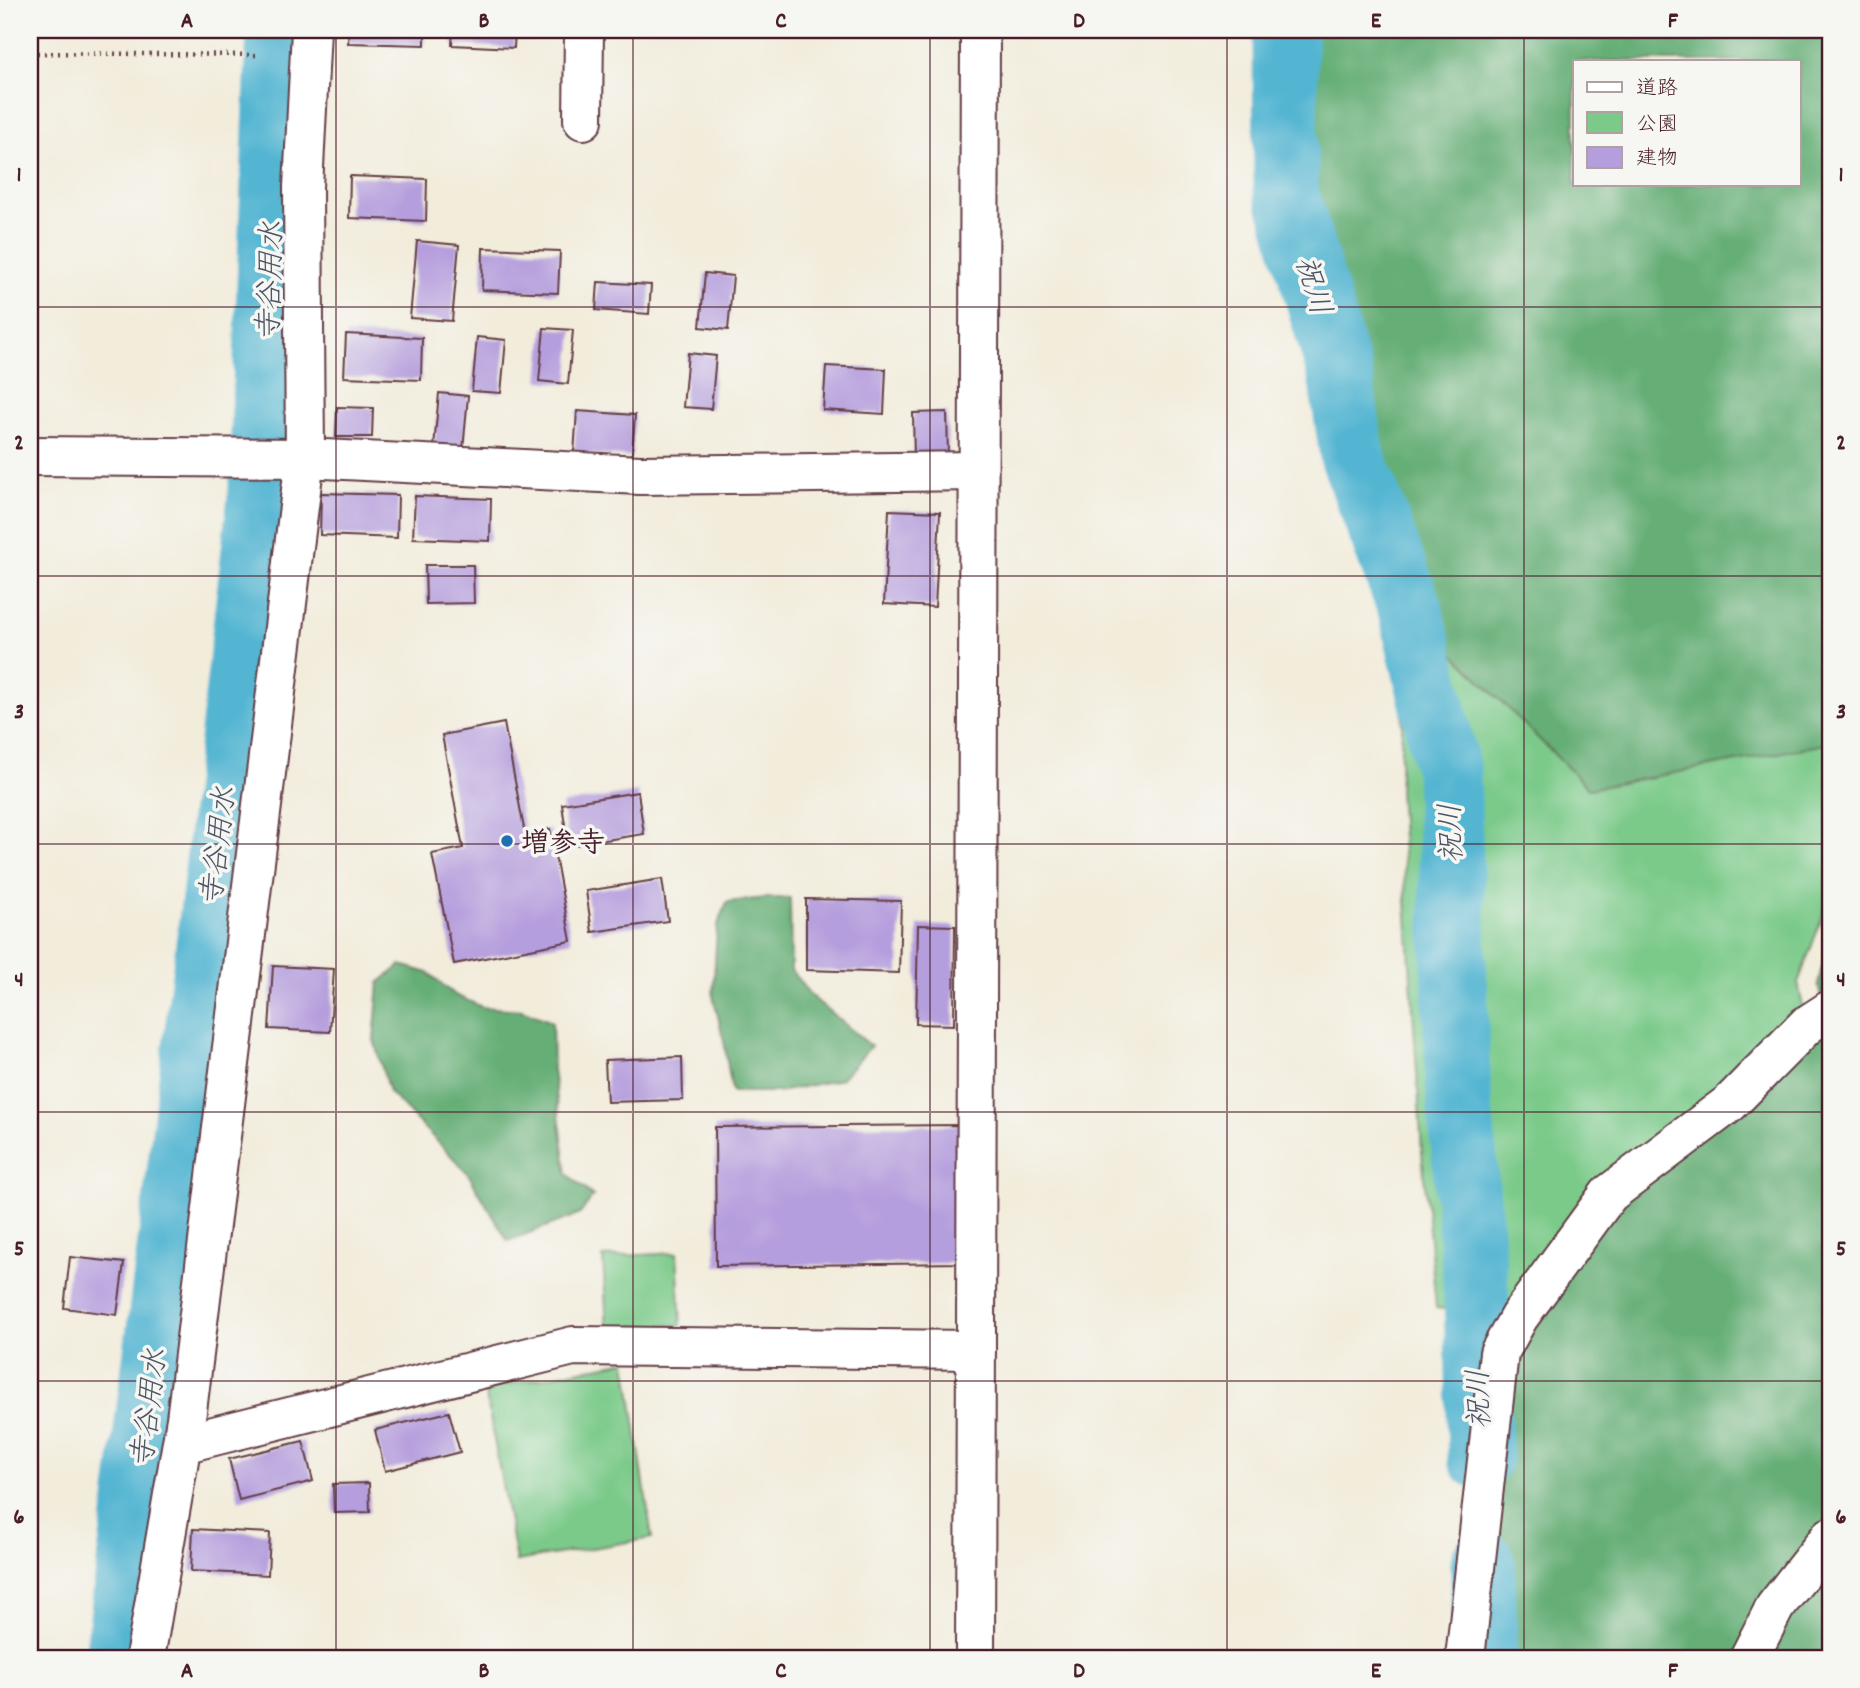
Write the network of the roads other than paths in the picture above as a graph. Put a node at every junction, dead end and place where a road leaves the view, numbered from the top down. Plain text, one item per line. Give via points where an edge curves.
1 (311, 30) edge
2 (583, 30) edge
3 (980, 30) edge
4 (583, 120) dead end
5 (30, 456) edge
6 (305, 458) junction
7 (977, 471) junction
8 (1830, 1010) edge
9 (976, 1350) junction
10 (182, 1444) junction
11 (1830, 1537) edge
12 (145, 1658) edge
13 (975, 1658) edge
14 (1465, 1658) edge
15 (1749, 1658) edge

1 - 6 street via 303,187
2 - 4 street
3 - 7 street
5 - 6 street
6 - 7 street via 640,475
6 - 10 street
7 - 9 street
8 - 14 street via 1807,1025 1730,1103 1609,1195 1519,1317 1499,1353
9 - 10 street via 573,1346
9 - 13 street
10 - 12 street
11 - 15 street via 1775,1607

